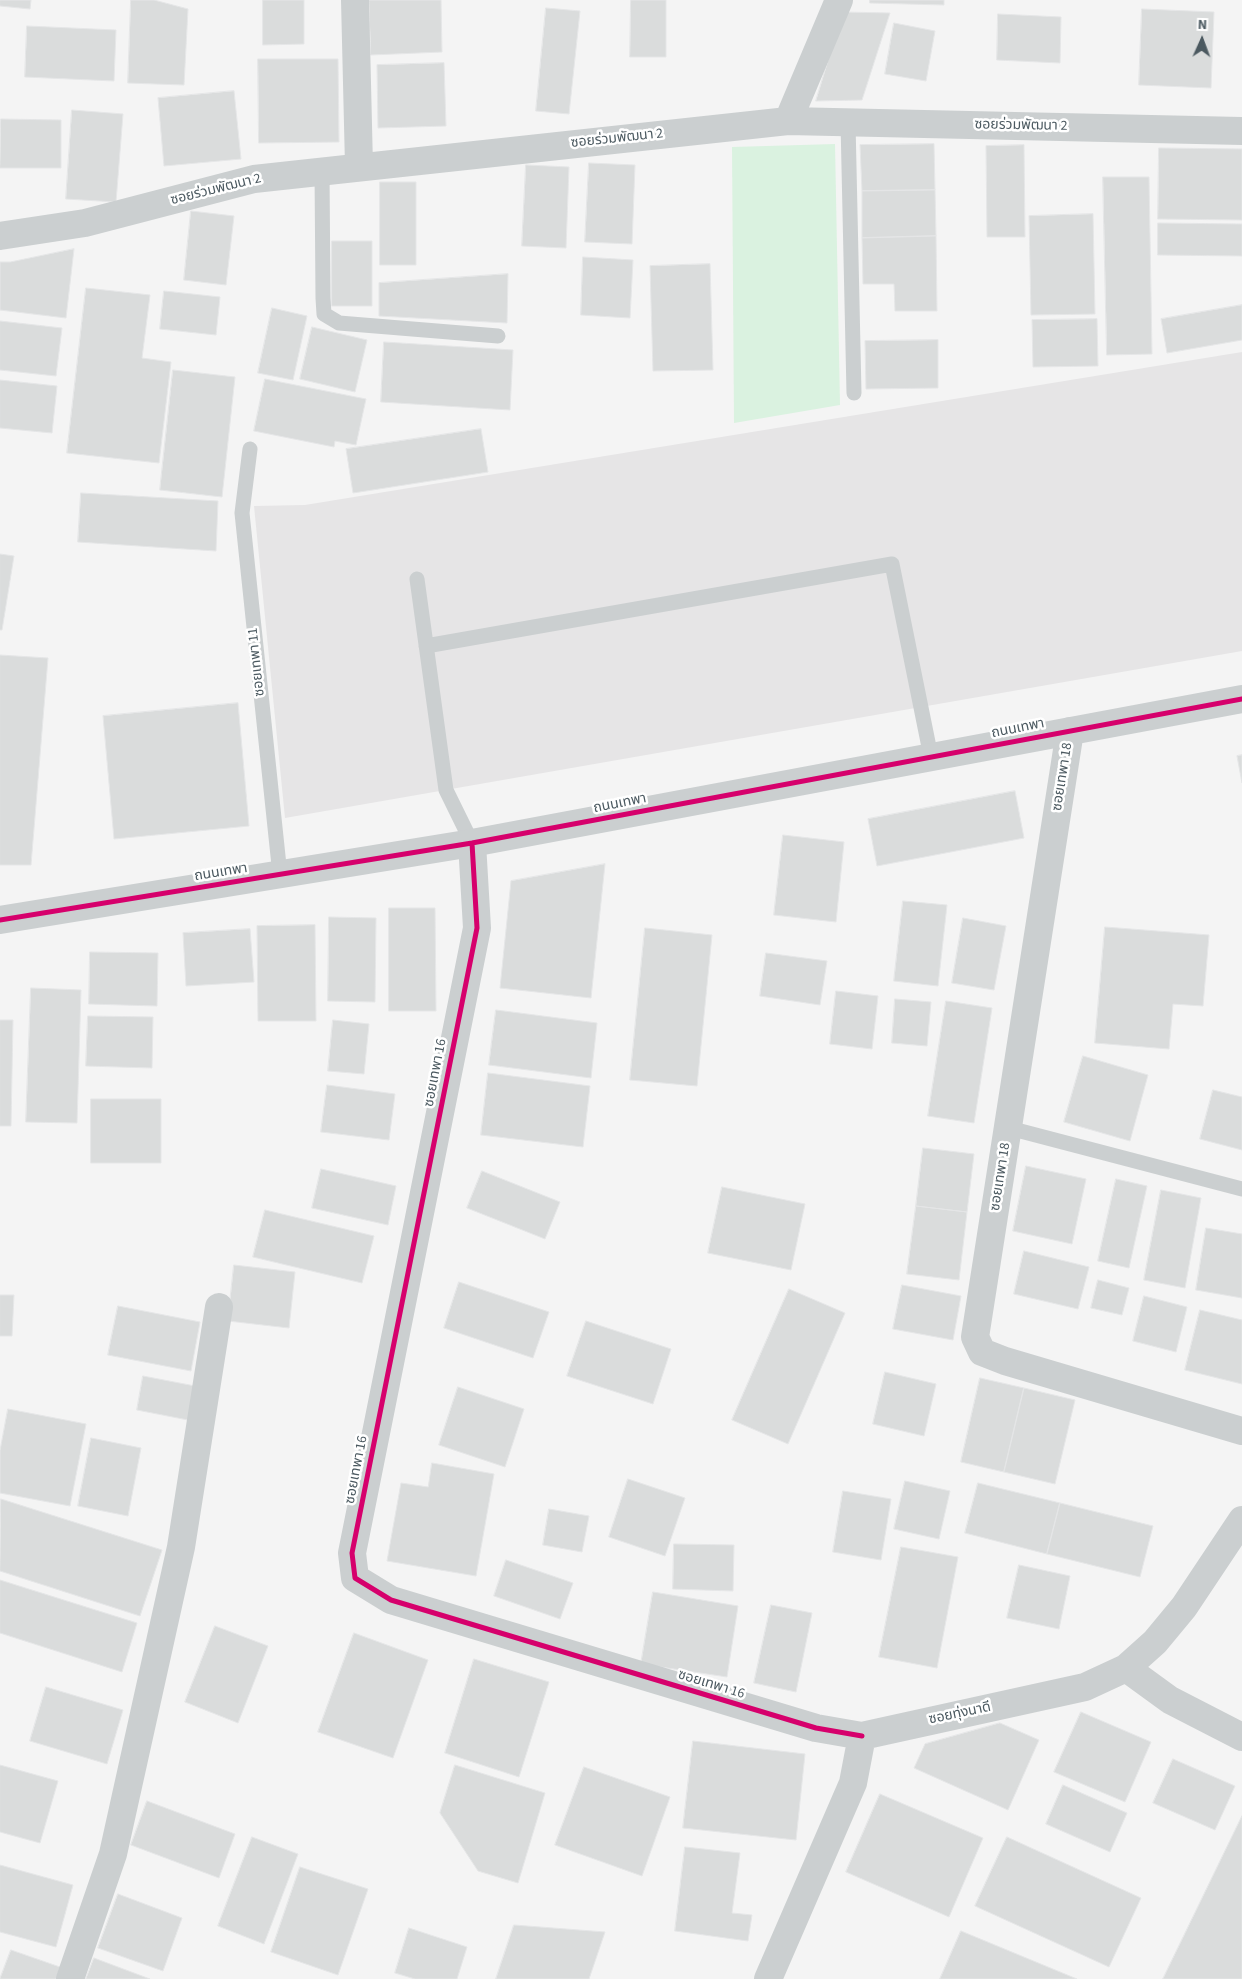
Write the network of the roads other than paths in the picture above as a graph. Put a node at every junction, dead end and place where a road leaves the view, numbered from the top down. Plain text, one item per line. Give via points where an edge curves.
1 (355, 0) edge
2 (838, 0) edge
3 (788, 121) junction
4 (848, 122) junction
5 (1242, 131) edge
6 (359, 166) junction
7 (322, 171) junction
8 (0, 236) edge
9 (498, 336) dead end
10 (854, 393) dead end
11 (250, 449) dead end
12 (417, 579) dead end
13 (426, 646) junction
14 (1242, 699) edge
15 (1070, 731) junction
16 (931, 757) junction
17 (472, 844) junction
18 (280, 875) junction
19 (0, 920) edge
20 (1009, 1128) junction
21 (1242, 1189) edge
22 (219, 1307) dead end
23 (1242, 1431) edge
24 (1242, 1520) edge
25 (1126, 1668) junction
26 (862, 1736) junction
27 (1242, 1737) edge
28 (70, 1979) edge
29 (768, 1979) edge

1 - 6 street
2 - 3 street
3 - 4 street, ซอยร่วมพัฒนา 2
3 - 6 street, ซอยร่วมพัฒนา 2
4 - 5 street, ซอยร่วมพัฒนา 2
4 - 10 lane
6 - 7 street, ซอยร่วมพัฒนา 2
7 - 8 street, ซอยร่วมพัฒนา 2 via 254,179 85,223
7 - 9 lane via 324,314 339,323
11 - 18 lane, ซอยเทพา 11 via 242,513
12 - 13 lane
13 - 16 lane via 892,564
13 - 17 lane via 446,790
14 - 15 street, ถนนเทพา
15 - 16 street, ถนนเทพา
15 - 20 street, ซอยเทพา 18
16 - 17 street, ถนนเทพา
17 - 18 street, ถนนเทพา
17 - 26 street, ซอยเทพา 16 via 477,928 352,1553 355,1578 391,1600 816,1728
18 - 19 street, ถนนเทพา
20 - 21 lane
20 - 23 street, ซอยเทพา 18 via 975,1336 982,1352
22 - 28 street via 181,1547 113,1854
24 - 25 street, ซอยทุ่งนาดี via 1184,1607 1155,1642
25 - 26 street, ซอยทุ่งนาดี via 1085,1687
25 - 27 street via 1170,1700
26 - 29 street via 853,1783

